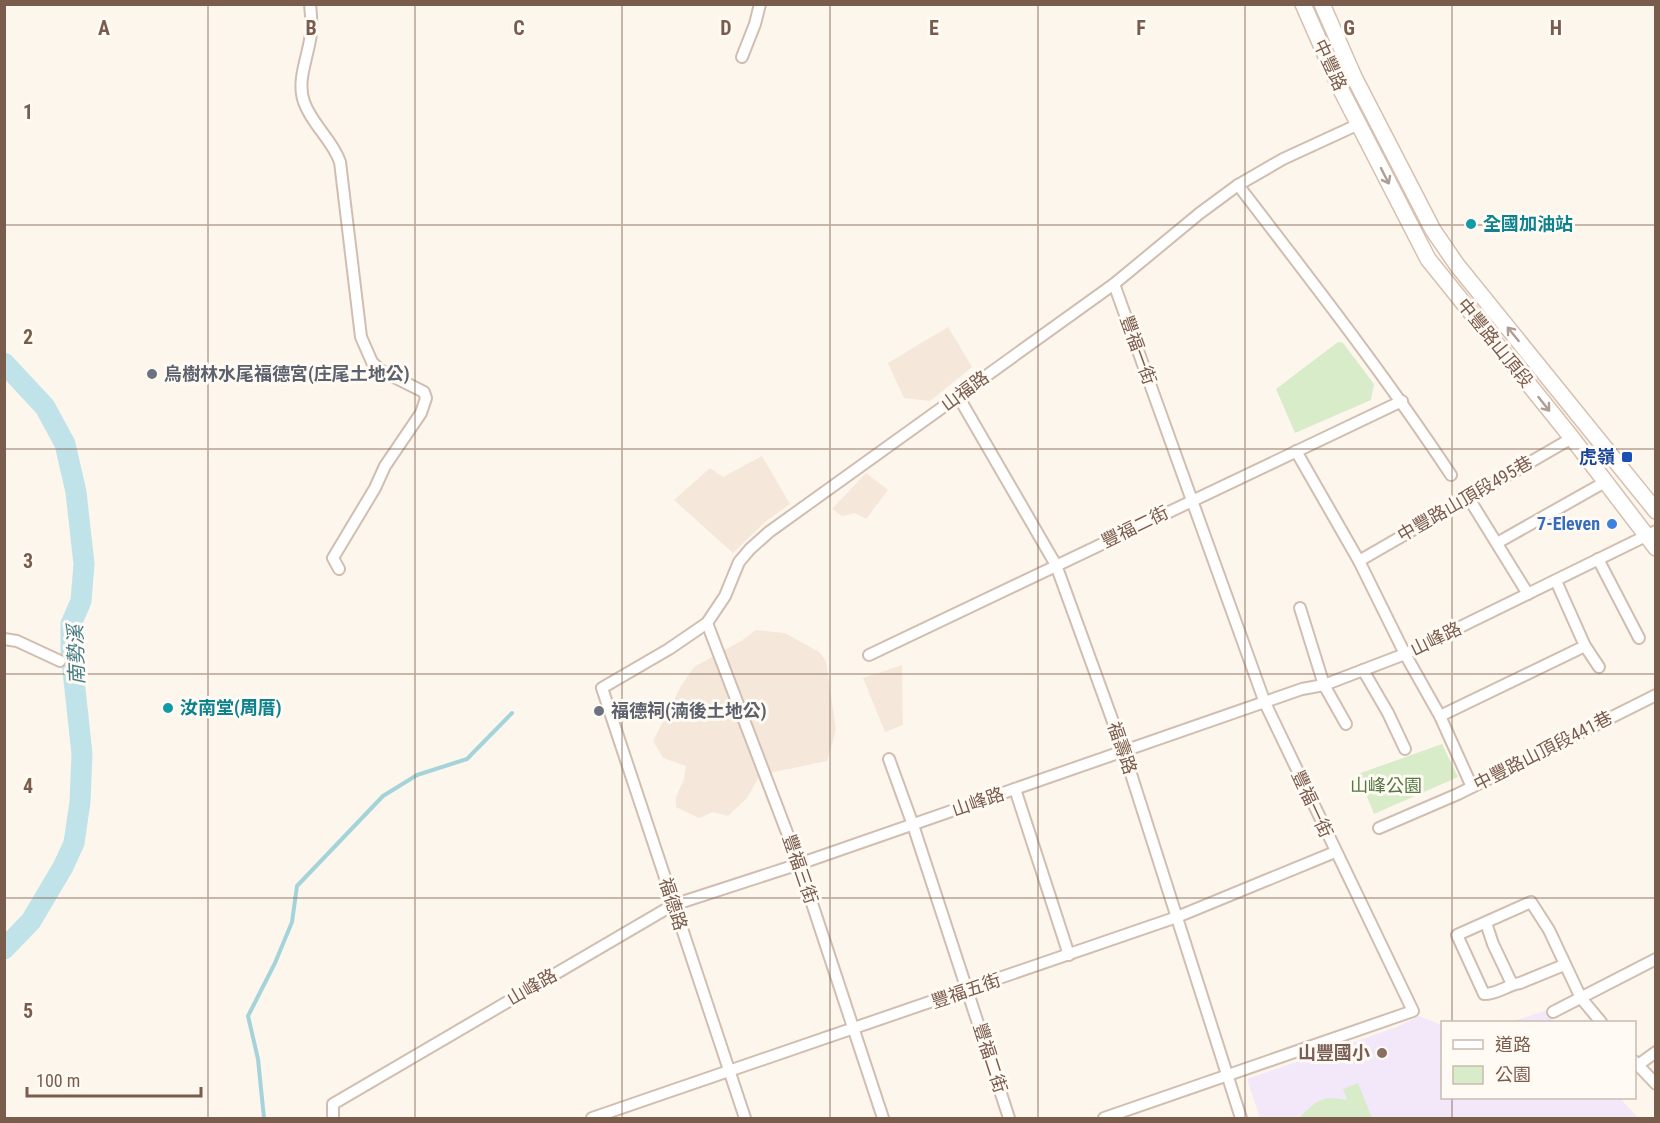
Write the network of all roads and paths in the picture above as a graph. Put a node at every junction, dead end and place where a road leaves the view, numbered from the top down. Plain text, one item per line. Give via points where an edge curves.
1 (310, 4) edge
2 (760, 4) edge
3 (1303, 4) edge
4 (1322, 4) edge
5 (742, 57) dead end
6 (1373, 112) joint
7 (1359, 124) junction
8 (1238, 185) junction
9 (1114, 284) junction
10 (958, 396) junction
11 (1402, 401) junction
12 (1572, 438) junction
13 (1296, 452) junction
14 (1451, 474) dead end
15 (1605, 482) junction
16 (1468, 496) junction
17 (1192, 500) junction
18 (1656, 510) edge
19 (1652, 538) edge
20 (1497, 543) junction
21 (1598, 560) junction
22 (1359, 561) junction
23 (1056, 565) junction
24 (339, 568) dead end
25 (1556, 580) junction
26 (1528, 594) junction
27 (1300, 608) dead end
28 (707, 623) junction
29 (1639, 638) dead end
30 (4, 639) edge
31 (1585, 646) junction
32 (1405, 654) junction
33 (869, 655) dead end
34 (60, 661) dead end
35 (1599, 667) dead end
36 (1363, 670) junction
37 (1324, 685) junction
38 (603, 688) joint
39 (1656, 695) edge
40 (1265, 703) junction
41 (1440, 716) junction
42 (1346, 724) dead end
43 (1404, 749) dead end
44 (1124, 752) junction
45 (889, 759) dead end
46 (1472, 787) junction
47 (1015, 789) junction
48 (913, 825) junction
49 (1379, 828) dead end
50 (1335, 852) junction
51 (799, 864) junction
52 (673, 905) junction
53 (1177, 917) junction
54 (1486, 922) junction
55 (1069, 955) junction
56 (1656, 959) edge
57 (1564, 965) junction
58 (1512, 984) junction
59 (968, 990) junction
60 (1581, 998) junction
61 (1554, 1012) dead end
62 (1599, 1021) edge
63 (853, 1029) junction
64 (1656, 1052) edge
65 (1636, 1063) edge
66 (729, 1071) junction
67 (1228, 1076) junction
68 (1656, 1084) edge
69 (333, 1119) edge
70 (592, 1119) edge
71 (745, 1119) edge
72 (883, 1119) edge
73 (1009, 1119) edge
74 (1104, 1119) edge
75 (1241, 1119) edge

1 - 24 street via 311,33 303,73 303,99 312,122 336,150 340,162 361,337 380,370 424,392 426,398 421,413 385,466 333,558
2 - 5 street
3 - 7 main road, 中豐路
4 - 6 main road, 中豐路
18 -> 6 main road, 中豐路山頂段 via 1457,265 1434,230
7 - 8 street, 山福路
7 -> 12 main road, 中豐路山頂段 via 1428,259
8 - 9 street, 山福路
8 - 11 street
9 - 10 street, 山福路
9 - 17 street, 豐福一街
10 - 23 street, 福壽路
10 - 28 street, 山福路 via 750,549
11 - 13 street, 豐福二街
11 - 14 street
12 - 15 main road, 中豐路山頂段
12 - 16 street, 中豐路山頂段495巷
13 - 17 street, 豐福二街
13 - 22 street
15 - 19 main road, 中豐路山頂段
15 - 20 street
16 - 20 street
16 - 22 street, 中豐路山頂段495巷
17 - 23 street, 豐福二街
17 - 40 street, 豐福一街
19 - 21 street, 山峰路
20 - 26 street
21 - 25 street, 山峰路
21 - 29 street
22 - 32 street
23 - 33 street, 豐福二街
23 - 44 street, 福壽路
25 - 26 street, 山峰路
25 - 31 street
26 - 32 street, 山峰路
27 - 37 street
28 - 38 street, 山福路
28 - 51 street, 豐福三街
30 - 34 street
31 - 35 street
31 - 41 street
32 - 36 street, 山峰路
32 - 41 street
36 - 37 street, 山峰路
36 - 43 street
37 - 40 street, 山峰路
37 - 42 street
38 - 52 street, 福德路
39 - 46 street, 中豐路山頂段441巷
40 - 44 street, 山峰路
40 - 50 street, 豐福一街
41 - 46 street
44 - 47 street, 山峰路
44 - 53 street, 福壽路
45 - 48 street, 豐福二街
46 - 49 street, 中豐路山頂段441巷
47 - 48 street, 山峰路
47 - 55 street
48 - 51 street, 山峰路
48 - 59 street, 豐福二街
50 - 53 street, 豐福五街
50 - 67 street, 豐福一街 via 1413,1011
51 - 52 street, 山峰路
51 - 63 street, 豐福三街
52 - 66 street, 福德路
52 - 69 street, 山峰路 via 333,1104
53 - 55 street, 豐福五街
53 - 67 street, 福壽路
54 - 57 street via 1531,902
54 - 58 street
54 - 58 street via 1456,935 1485,994
55 - 59 street, 豐福五街
56 - 60 street
57 - 58 street
57 - 60 street
59 - 63 street, 豐福五街
59 - 73 street, 豐福二街
60 - 61 street
60 - 62 street
63 - 66 street, 豐福五街
63 - 72 street, 豐福三街
64 - 65 street
65 - 68 street
66 - 70 street, 豐福五街
66 - 71 street, 福德路
67 - 74 street, 豐福一街
67 - 75 street, 福壽路

